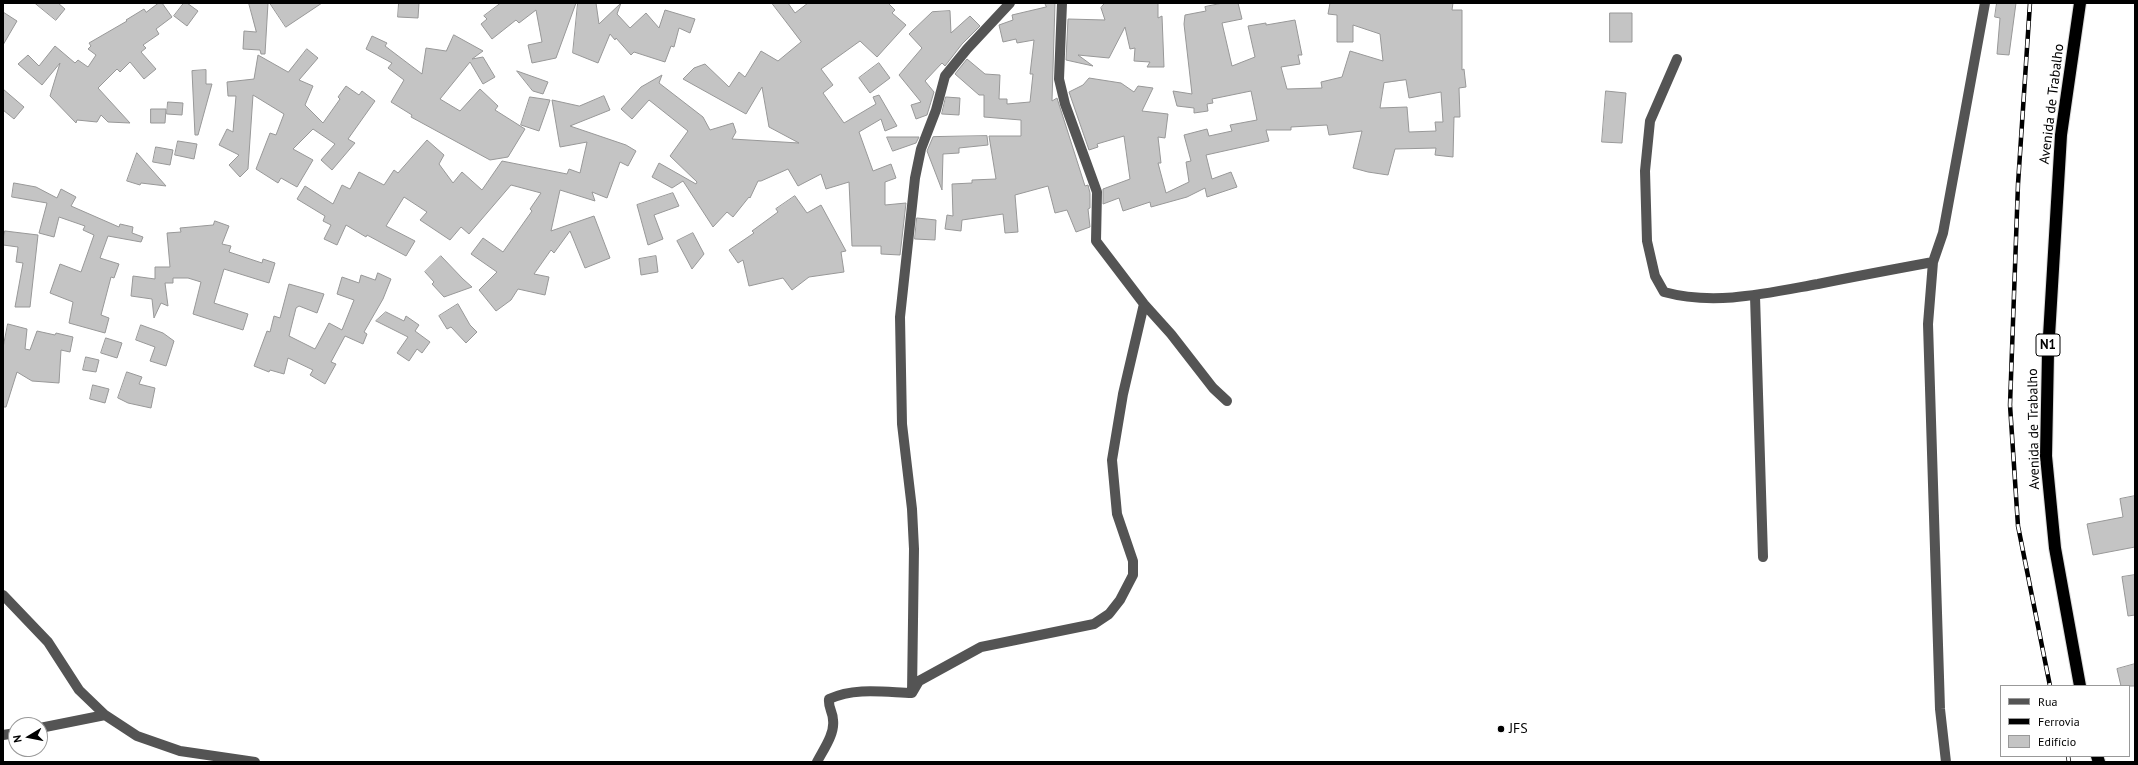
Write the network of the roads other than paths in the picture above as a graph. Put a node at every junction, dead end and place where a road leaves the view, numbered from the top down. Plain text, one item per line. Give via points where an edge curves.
1 (1010, 3) edge
2 (1062, 3) edge
3 (1985, 3) edge
4 (2080, 3) edge
5 (1677, 59) dead end
6 (1933, 262) junction
7 (1756, 296) junction
8 (1144, 304) junction
9 (1227, 401) dead end
10 (1763, 557) dead end
11 (3, 595) edge
12 (2080, 685) edge
13 (912, 693) junction
14 (105, 715) junction
15 (48, 726) edge
16 (255, 762) edge
17 (817, 762) edge
18 (1946, 762) edge

1 - 13 street via 967,48 945,76 936,110 921,149 916,178 900,317 902,424 914,549
2 - 8 street via 1059,79 1065,104 1097,192 1096,240
3 - 6 street via 1943,233
4 - 12 highway, Avenida de Trabalho / N1 via 2061,135 2048,353 2046,456 2054,548
5 - 7 street via 1650,121 1645,171 1647,241 1655,276 1664,292 1682,297 1706,299
6 - 7 street
6 - 18 street via 1928,324 1940,709
7 - 10 street
8 - 9 street via 1213,388
8 - 13 street via 1123,394 1112,460 1117,514 1133,561 1133,575 1120,600 1109,614 1094,624 981,646 918,681
11 - 14 street via 48,642 79,690
13 - 17 street via 854,692 842,693 830,699 828,707 834,720 831,735
14 - 15 street
14 - 16 street via 137,736 180,751

